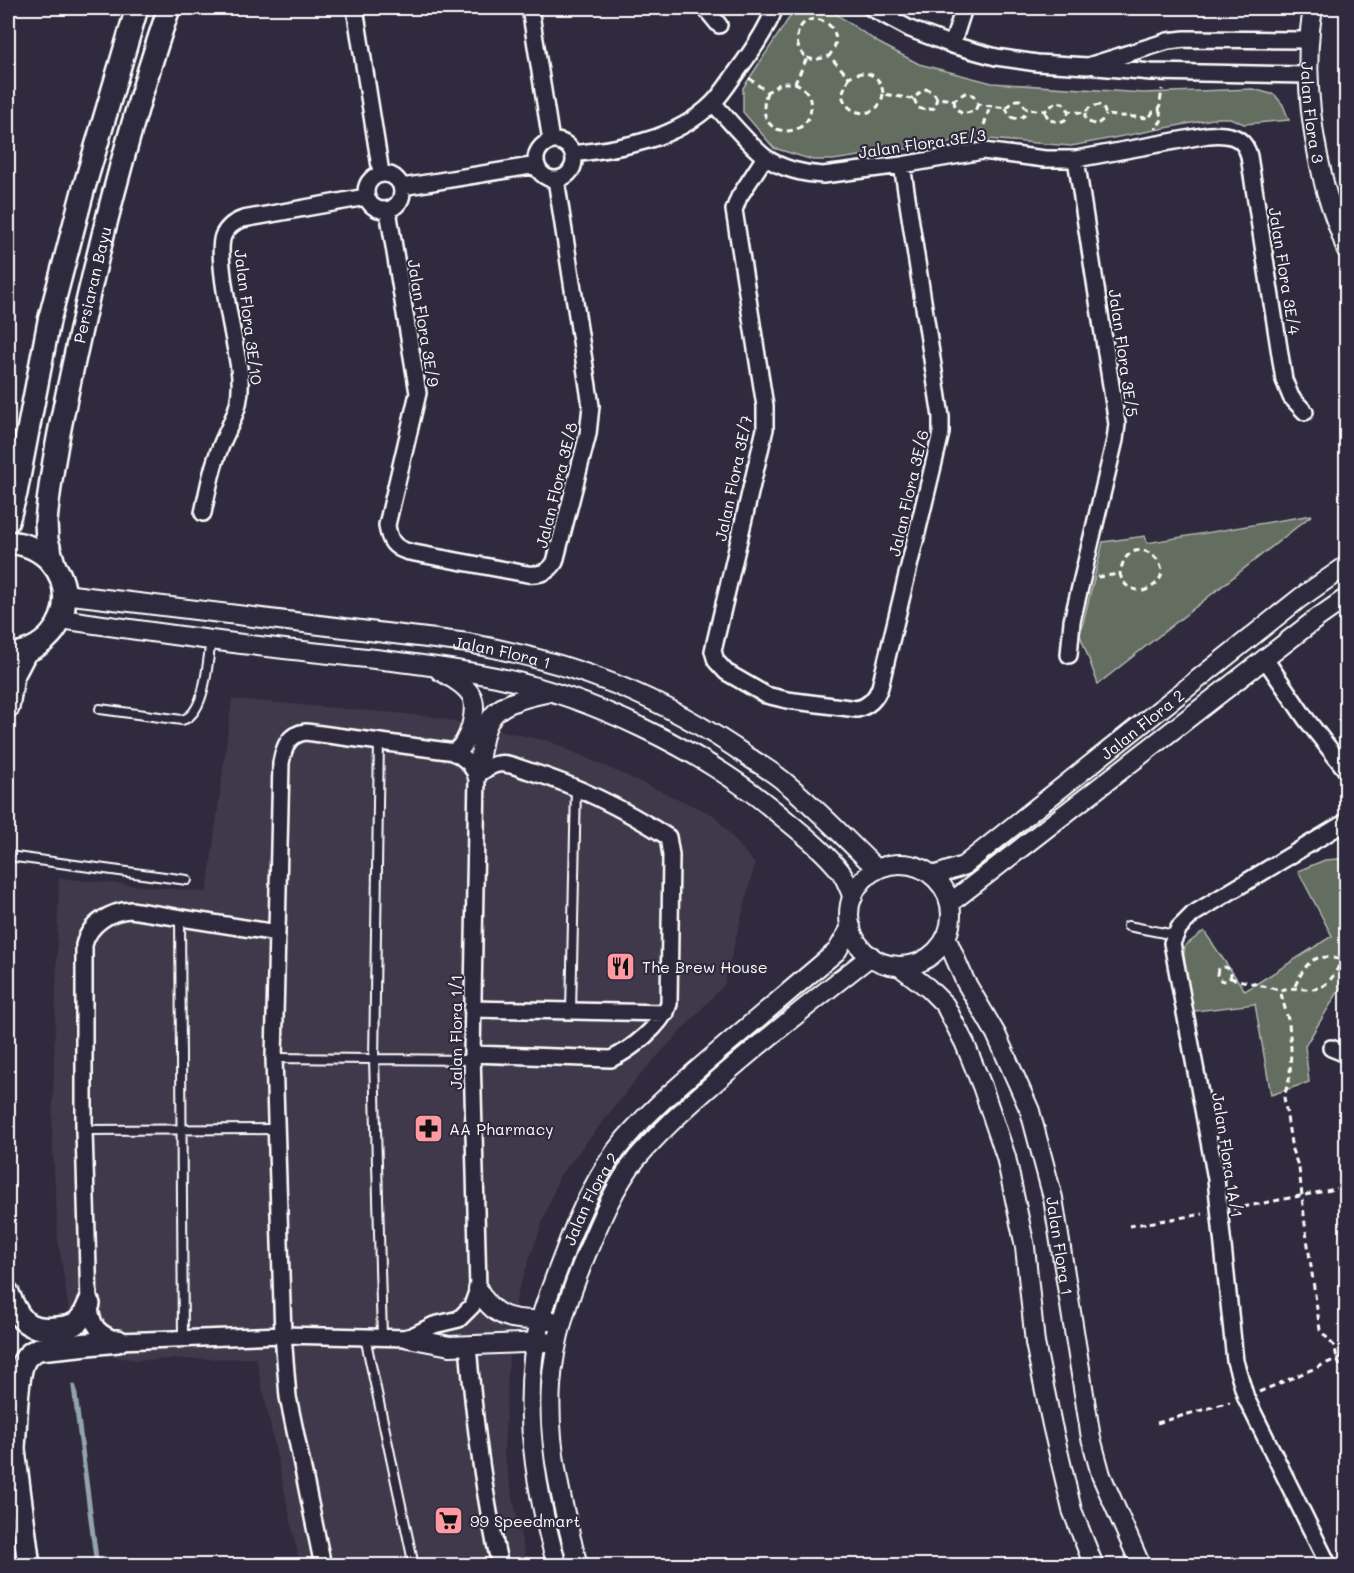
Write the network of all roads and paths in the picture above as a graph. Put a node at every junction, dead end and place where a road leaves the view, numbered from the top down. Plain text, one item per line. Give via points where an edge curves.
1 (136, 8) edge
2 (169, 8) edge
3 (355, 8) edge
4 (530, 8) edge
5 (705, 8) edge
6 (775, 8) edge
7 (871, 8) edge
8 (964, 8) edge
9 (1312, 8) edge
10 (719, 25) dead end
11 (1308, 40) junction
12 (952, 45) junction
13 (830, 56) junction
14 (807, 58) junction
15 (1088, 66) junction
16 (738, 70) junction
17 (1164, 72) junction
18 (1308, 75) junction
19 (849, 77) junction
20 (795, 83) junction
21 (767, 92) junction
22 (883, 94) junction
23 (937, 98) junction
24 (914, 99) junction
25 (954, 100) junction
26 (713, 103) junction
27 (978, 104) junction
28 (990, 106) junction
29 (1006, 108) junction
30 (1027, 109) junction
31 (1045, 111) junction
32 (1069, 111) junction
33 (1159, 111) junction
34 (1085, 113) junction
35 (1106, 115) junction
36 (1149, 118) junction
37 (1157, 124) junction
38 (1232, 136) joint
39 (551, 141) junction
40 (1152, 145) junction
41 (975, 152) junction
42 (573, 154) junction
43 (765, 157) junction
44 (1076, 159) junction
45 (537, 165) junction
46 (902, 165) junction
47 (381, 173) junction
48 (556, 179) junction
49 (402, 187) junction
50 (366, 197) junction
51 (388, 210) junction
52 (1347, 249) edge
53 (1305, 412) dead end
54 (203, 513) dead end
55 (8, 521) edge
56 (8, 542) edge
57 (464, 561) joint
58 (1347, 566) edge
59 (55, 567) junction
60 (1120, 574) junction
61 (1082, 579) junction
62 (64, 594) junction
63 (1347, 598) edge
64 (61, 619) junction
65 (211, 641) junction
66 (16, 654) edge
67 (1069, 656) dead end
68 (1265, 659) junction
69 (429, 665) junction
70 (550, 692) junction
71 (787, 700) joint
72 (8, 707) edge
73 (100, 709) dead end
74 (379, 741) junction
75 (455, 752) junction
76 (1347, 770) edge
77 (477, 776) junction
78 (576, 787) junction
79 (1346, 824) edge
80 (8, 856) edge
81 (877, 870) junction
82 (933, 876) junction
83 (187, 880) dead end
84 (853, 897) junction
85 (950, 903) junction
86 (180, 917) junction
87 (1128, 926) dead end
88 (851, 927) junction
89 (277, 933) junction
90 (1175, 935) junction
91 (946, 937) junction
92 (1347, 946) edge
93 (871, 956) junction
94 (1342, 960) junction
95 (899, 966) junction
96 (1230, 978) junction
97 (1295, 986) junction
98 (1280, 990) junction
99 (472, 1009) junction
100 (571, 1011) junction
101 (666, 1013) junction
102 (1331, 1047) dead end
103 (1347, 1054) edge
104 (472, 1057) junction
105 (274, 1058) junction
106 (374, 1059) junction
107 (275, 1129) junction
108 (182, 1130) junction
109 (84, 1131) junction
110 (1347, 1187) edge
111 (1302, 1196) junction
112 (1219, 1211) junction
113 (1129, 1226) dead end
114 (478, 1289) junction
115 (8, 1293) edge
116 (89, 1304) junction
117 (541, 1320) junction
118 (563, 1321) junction
119 (282, 1335) junction
120 (365, 1337) junction
121 (382, 1337) junction
122 (408, 1338) junction
123 (183, 1339) junction
124 (118, 1341) junction
125 (537, 1342) junction
126 (557, 1343) junction
127 (468, 1345) junction
128 (1347, 1379) edge
129 (8, 1383) edge
130 (14, 1447) junction
131 (29, 1566) edge
132 (323, 1566) edge
133 (414, 1566) edge
134 (500, 1566) edge
135 (557, 1566) edge
136 (578, 1566) edge
137 (1094, 1566) edge
138 (1141, 1566) edge
139 (1329, 1566) edge

1 - 55 main road, Persiaran Bayu via 52,310
2 - 59 main road, Persiaran Bayu via 140,93 94,268 64,409 46,522
3 - 47 street
4 - 39 street
5 - 10 street
6 - 16 street
7 - 12 street
8 - 12 street
9 - 11 street, Jalan Flora 3
11 - 15 street via 1168,41
11 - 18 street, Jalan Flora 3
12 - 15 street via 1015,61
13 - 14 path
13 - 14 path via 835,48 835,32 826,22 813,19 804,22 797,38
13 - 19 path
14 - 20 path
15 - 17 street
16 - 21 path
16 - 26 street
17 - 18 street
17 - 33 path
18 - 52 street, Jalan Flora 3 via 1324,185
19 - 22 path via 861,72 874,75
19 - 22 path via 842,94 851,110 864,114 875,110
20 - 21 path via 781,83
20 - 21 path via 808,94 811,107 807,121 794,131 782,132 766,119 763,107
22 - 24 path
23 - 24 path via 926,89
23 - 24 path via 934,108 926,110 918,108
23 - 25 path
25 - 27 path via 965,93 973,95
25 - 27 path via 962,114 975,111
26 - 42 street via 680,126 642,143
26 - 43 street, Jalan Flora 3E/3
27 - 28 path
28 - 29 path
28 - 41 path
29 - 30 path via 1016,100 1024,102
29 - 30 path via 1010,117 1018,119
30 - 31 path
31 - 32 path via 1056,102 1063,103
31 - 32 path via 1049,120 1060,122
32 - 34 path
33 - 36 path
33 - 37 path via 1163,117
34 - 35 path via 1099,105
34 - 35 path via 1087,122 1096,124
35 - 36 path
36 - 37 path
37 - 40 path
38 - 40 street, Jalan Flora 3E/3 via 1208,135
38 - 53 street, Jalan Flora 3E/4 via 1248,150 1284,380 1291,397
39 - 42 street via 562,142
39 - 45 street via 537,153
40 - 44 street, Jalan Flora 3E/3
41 - 44 street, Jalan Flora 3E/3
41 - 46 street, Jalan Flora 3E/3
42 - 48 street via 570,171
43 - 46 street, Jalan Flora 3E/3 via 812,174
43 - 71 street, Jalan Flora 3E/7 via 734,210 765,406 765,429 713,651 726,672 766,695
44 - 61 street, Jalan Flora 3E/5 via 1117,424
45 - 48 street via 544,175
45 - 49 street
46 - 71 street, Jalan Flora 3E/6 via 941,417 939,445 878,694 868,705 856,709
47 - 49 street via 392,175
47 - 50 street via 366,185
48 - 57 street, Jalan Flora 3E/8 via 591,406 588,434 552,567 541,574 528,574
49 - 51 street via 398,204
50 - 51 street via 372,206
50 - 54 street, Jalan Flora 3E/10 via 243,219 234,222 224,235 222,263 241,396 216,459
51 - 57 street, Jalan Flora 3E/9 via 418,393 388,533 400,550
56 - 59 main road via 34,548
58 - 82 street, Jalan Flora 2 via 1300,598 963,866
59 - 62 main road, Persiaran Bayu
60 - 60 path via 1124,561 1137,551 1152,553 1160,564 1157,584 1143,591 1129,588
60 - 61 path
61 - 67 street, Jalan Flora 3E/5
62 - 64 main road, Persiaran Bayu
62 - 81 street, Jalan Flora 1 via 468,643 607,680 666,706 725,740 787,784
63 - 68 street, Jalan Flora 2
64 - 65 street, Jalan Flora 1
64 - 66 main road via 40,645
65 - 69 street, Jalan Flora 1
65 - 73 lane via 201,697 189,718
66 - 72 main road
68 - 76 street
68 - 85 street, Jalan Flora 2
69 - 70 street, Jalan Flora 1
69 - 75 street via 465,688 473,700 466,742
70 - 77 street via 520,698 495,711 484,737
70 - 84 street, Jalan Flora 1 via 662,737 707,762 807,837 842,874
74 - 75 street
74 - 89 street via 306,732 298,733 283,748
74 - 106 lane
75 - 77 street
77 - 78 street via 492,766 507,764
77 - 99 street, Jalan Flora 1/1
78 - 100 lane
78 - 101 street via 668,837 671,880
79 - 90 street via 1193,914
80 - 83 lane
81 - 82 street via 891,864 906,864
81 - 84 street via 867,876
82 - 85 street
84 - 88 street
85 - 91 street via 951,921
86 - 89 street
86 - 108 lane
86 - 109 street via 123,910 92,927 87,935
87 - 90 lane
88 - 93 street via 858,943
88 - 117 street, Jalan Flora 2 via 837,951 664,1098 624,1140 591,1191 569,1239
89 - 105 street
90 - 112 street, Jalan Flora 1A/1 via 1172,949
91 - 95 street via 926,958
91 - 138 street, Jalan Flora 1 via 1030,1111 1053,1198 1091,1438 1101,1475
92 - 94 path
93 - 95 street, Jalan Flora 1
93 - 118 street, Jalan Flora 2 via 697,1097 635,1161 599,1224
94 - 97 path via 1323,986 1310,990
94 - 97 path via 1318,957 1304,969
95 - 137 street, Jalan Flora 1 via 945,1005 982,1086 1006,1157 1025,1247 1035,1343 1052,1425 1072,1510
96 - 96 path via 1219,979 1220,969 1228,969
96 - 98 path
97 - 98 path
98 - 111 path via 1291,1048 1284,1097
99 - 100 street
99 - 104 street, Jalan Flora 1/1
100 - 101 street
101 - 104 street via 624,1053 611,1059
102 - 103 street
104 - 106 lane
104 - 114 street, Jalan Flora 1/1
105 - 106 lane
105 - 107 street
106 - 121 lane
107 - 108 lane
107 - 119 street
108 - 109 lane
108 - 123 lane
109 - 116 street
110 - 111 path
111 - 112 path
111 - 128 path via 1320,1330 1335,1347
112 - 113 path
112 - 139 street, Jalan Flora 1A/1 via 1235,1361 1246,1398
114 - 117 street via 494,1311 516,1319
114 - 122 street via 472,1306 459,1319 434,1325
115 - 116 main road via 23,1320 40,1330 76,1324
116 - 124 street via 98,1330
117 - 118 street
117 - 125 street, Jalan Flora 2
118 - 126 street, Jalan Flora 2
119 - 120 street
119 - 123 street
119 - 132 street via 288,1397
120 - 121 street
120 - 133 lane
121 - 122 street
122 - 127 street
123 - 124 street
124 - 130 main road via 30,1353 20,1373
125 - 126 street
125 - 127 street
125 - 135 street, Jalan Flora 2 via 530,1408 533,1450
126 - 136 street, Jalan Flora 2 via 551,1418 556,1468
127 - 134 street via 477,1447
129 - 130 main road
130 - 131 main road

